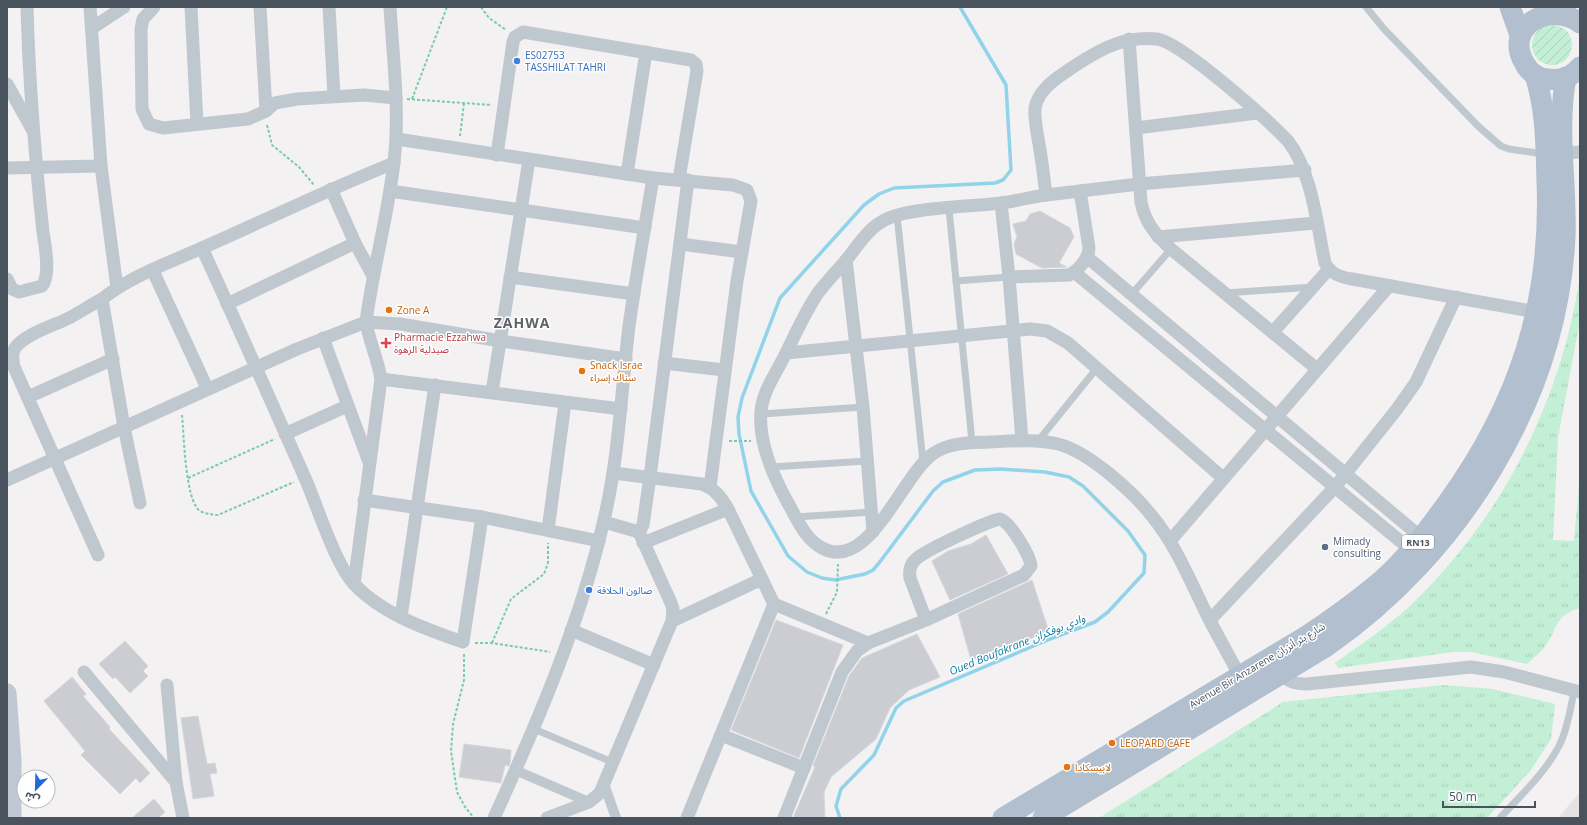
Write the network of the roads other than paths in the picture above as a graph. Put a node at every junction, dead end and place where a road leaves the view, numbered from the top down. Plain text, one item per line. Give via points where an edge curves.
1 (27, 7) edge
2 (90, 7) edge
3 (124, 7) edge
4 (154, 7) edge
5 (191, 7) edge
6 (260, 7) edge
7 (329, 7) edge
8 (390, 7) edge
9 (1366, 7) edge
10 (1510, 7) edge
11 (1561, 10) edge
12 (1580, 23) edge
13 (92, 28) junction
14 (1520, 36) junction
15 (1129, 39) junction
16 (646, 52) junction
17 (1573, 72) edge
18 (1535, 75) junction
19 (7, 84) edge
20 (334, 96) junction
21 (396, 98) junction
22 (266, 111) junction
23 (1258, 113) junction
24 (197, 124) junction
25 (1136, 128) junction
26 (33, 131) junction
27 (396, 139) junction
28 (1563, 153) edge
29 (497, 155) junction
30 (529, 160) junction
31 (394, 163) junction
32 (101, 166) junction
33 (36, 167) junction
34 (7, 168) edge
35 (1305, 170) junction
36 (627, 174) junction
37 (653, 178) junction
38 (684, 180) junction
39 (1139, 184) junction
40 (326, 191) junction
41 (390, 192) junction
42 (1080, 192) junction
43 (1046, 195) junction
44 (1001, 203) junction
45 (949, 209) junction
46 (522, 211) junction
47 (897, 215) junction
48 (1316, 223) junction
49 (645, 228) junction
50 (1158, 237) junction
51 (355, 244) junction
52 (680, 244) junction
53 (202, 248) junction
54 (1171, 249) junction
55 (742, 252) junction
56 (1086, 257) junction
57 (846, 260) junction
58 (1329, 269) junction
59 (153, 271) junction
60 (1074, 272) junction
61 (373, 276) junction
62 (510, 277) junction
63 (1009, 277) junction
64 (7, 279) edge
65 (956, 281) junction
66 (1389, 286) junction
67 (1313, 287) junction
68 (117, 288) junction
69 (1225, 293) junction
70 (634, 294) junction
71 (1131, 295) junction
72 (1456, 297) junction
73 (102, 299) junction
74 (227, 304) junction
75 (1537, 312) junction
76 (366, 322) junction
77 (1012, 331) junction
78 (1273, 332) junction
79 (962, 335) junction
80 (323, 338) junction
81 (501, 341) junction
82 (909, 341) junction
83 (856, 347) junction
84 (786, 353) junction
85 (113, 359) junction
86 (626, 359) junction
87 (664, 363) junction
88 (256, 368) junction
89 (1097, 368) junction
90 (1317, 369) junction
91 (724, 370) junction
92 (381, 378) junction
93 (435, 385) junction
94 (207, 388) junction
95 (492, 392) junction
96 (28, 397) junction
97 (566, 403) junction
98 (347, 406) junction
99 (863, 407) junction
100 (621, 410) junction
101 (761, 414) junction
102 (1276, 417) junction
103 (124, 427) junction
104 (1265, 429) junction
105 (285, 434) junction
106 (1022, 440) junction
107 (1038, 441) junction
108 (972, 442) junction
109 (54, 458) junction
110 (867, 461) junction
111 (923, 462) junction
112 (370, 463) junction
113 (771, 467) junction
114 (613, 473) junction
115 (1345, 475) junction
116 (650, 477) junction
117 (1223, 478) junction
118 (7, 480) edge
119 (710, 487) junction
120 (1335, 487) junction
121 (364, 500) junction
122 (140, 503) dead end
123 (417, 508) junction
124 (728, 509) junction
125 (872, 512) junction
126 (482, 517) junction
127 (796, 517) junction
128 (604, 522) junction
129 (548, 530) junction
130 (873, 532) junction
131 (641, 538) junction
132 (599, 541) junction
133 (1170, 541) junction
134 (1416, 544) junction
135 (98, 555) dead end
136 (762, 579) junction
137 (354, 584) junction
138 (774, 604) junction
139 (401, 617) junction
140 (926, 620) junction
141 (1210, 620) junction
142 (672, 621) junction
143 (571, 630) junction
144 (868, 643) junction
145 (654, 665) junction
146 (84, 672) dead end
147 (1280, 674) junction
148 (1240, 676) junction
149 (167, 685) dead end
150 (1577, 692) edge
151 (7, 693) edge
152 (534, 729) junction
153 (721, 735) junction
154 (612, 762) junction
155 (804, 768) junction
156 (515, 770) junction
157 (176, 782) junction
158 (604, 784) junction
159 (589, 802) junction
160 (12, 818) edge
161 (184, 818) edge
162 (494, 818) edge
163 (547, 818) edge
164 (616, 818) edge
165 (687, 818) edge
166 (784, 818) edge
167 (1003, 818) edge
168 (1043, 818) edge
169 (1500, 818) edge

1 - 26 street
2 - 13 street
3 - 13 street
4 - 24 street via 143,19 141,29 144,116 149,124 163,128
5 - 24 street
6 - 22 street
7 - 20 street
8 - 21 street
9 - 28 lane via 1479,127 1501,146 1508,149
10 - 14 main road, RN13
11 - 12 main road
11 - 14 main road via 1542,12 1532,18 1524,25
13 - 32 street
14 - 18 main road, RN13 via 1518,47 1521,58
15 - 23 street via 1158,39 1170,44 1215,76
15 - 25 street
15 - 43 street via 1108,45 1096,52 1048,85 1037,99 1035,118
16 - 29 street via 523,32 515,37
16 - 36 street
16 - 38 street via 688,58 696,64
17 - 18 main road, RN13 via 1556,80
17 - 28 main road, Avenue Bir Anzarene شارع بئر أنزران / RN13 via 1561,117
18 - 28 main road, Avenue Bir Anzarene شارع بئر أنزران / RN13 via 1543,109
19 - 26 street
20 - 21 street
20 - 22 street via 275,103
21 - 27 street
22 - 24 street via 248,119
23 - 25 street
23 - 35 street via 1288,140
25 - 39 street
26 - 33 street
27 - 29 street
27 - 31 street
28 - 75 main road, Avenue Bir Anzarene شارع بئر أنزران / RN13 via 1548,209 1547,247
28 - 147 main road, Avenue Bir Anzarene شارع بئر أنزران / RN13 via 1565,237 1556,300 1538,371 1500,456 1435,548 1398,588 1351,629
29 - 30 street
30 - 36 street
30 - 46 street
31 - 40 street
31 - 41 street
32 - 33 street
32 - 68 street
33 - 34 street
33 - 64 street via 46,278 42,286 19,292 12,289
35 - 39 street
35 - 48 street
36 - 37 street
37 - 38 street
37 - 49 street
38 - 52 street
38 - 55 street via 734,185 747,190 751,201
39 - 42 street
39 - 50 street via 1143,213
40 - 51 street
40 - 53 street
41 - 46 street
41 - 61 street
42 - 43 street
42 - 56 street via 1089,248
43 - 44 street
44 - 45 street
44 - 63 street
45 - 47 street
45 - 65 lane
46 - 49 street
46 - 62 street
47 - 57 street via 879,223
47 - 82 lane
48 - 50 street
48 - 58 street via 1325,263
49 - 70 street
50 - 54 street
51 - 61 street
51 - 74 street
52 - 55 street
52 - 87 street
53 - 59 street
53 - 74 street
54 - 69 street
54 - 71 lane
55 - 91 street
56 - 60 street
56 - 71 street
57 - 83 street
57 - 84 street via 815,298
58 - 66 street via 1341,277
58 - 67 street
59 - 68 street
59 - 94 street
60 - 63 street via 1065,276
60 - 104 street
61 - 76 street
62 - 70 street
62 - 81 street
63 - 65 lane
63 - 77 street
65 - 79 lane
66 - 72 street
66 - 90 street
67 - 69 lane
67 - 78 street
68 - 73 street
69 - 78 street
70 - 86 street
71 - 102 street
72 - 75 street
72 - 115 street via 1416,382
73 - 85 street
73 - 96 street via 36,333 14,349 14,366
74 - 88 street
75 - 134 main road, Avenue Bir Anzarene شارع بئر أنزران / RN13 via 1523,360 1488,442 1478,460
76 - 80 street
76 - 81 street via 400,324
76 - 92 street via 380,366
77 - 79 street
77 - 89 street via 1047,331 1068,343
77 - 106 street
78 - 90 street
79 - 82 street
79 - 108 lane
80 - 88 street
80 - 98 street
81 - 86 street
81 - 95 street
82 - 83 street
82 - 111 lane
83 - 84 street
83 - 99 street
84 - 101 street via 764,397
85 - 96 street
85 - 103 street
86 - 100 street
87 - 91 street
87 - 116 street
88 - 94 street
88 - 105 street
89 - 107 lane
89 - 117 street
90 - 102 street
91 - 119 street
92 - 93 street
92 - 112 street
93 - 95 street
93 - 123 street
94 - 103 street
95 - 97 street
96 - 109 street
97 - 100 street
97 - 129 street
98 - 105 street
98 - 112 street
99 - 101 lane
99 - 110 street
100 - 114 street
101 - 113 street via 763,440
102 - 104 street
102 - 115 street
103 - 109 street
103 - 122 street
104 - 117 street
104 - 120 street
105 - 137 street via 345,572
106 - 107 street
106 - 108 street
107 - 133 street via 1068,447 1098,466 1152,516
108 - 111 street via 944,448
109 - 118 street
109 - 135 street
110 - 113 lane
110 - 125 street
111 - 130 street
112 - 121 street
113 - 127 street
114 - 116 street
114 - 128 street
115 - 120 street
115 - 134 street
116 - 119 street
116 - 131 street
117 - 133 street
119 - 124 street via 721,496
120 - 134 street
120 - 141 street
121 - 123 street
121 - 137 street
123 - 126 street
123 - 139 street
124 - 131 street
124 - 136 street
125 - 127 lane
125 - 130 street
126 - 129 street
126 - 139 street via 463,642
127 - 130 street via 810,539 830,551 849,551 864,542
128 - 131 street
128 - 132 street
129 - 132 street
131 - 142 street via 671,603
132 - 143 street
133 - 141 street
134 - 148 main road, Avenue Bir Anzarene شارع بئر أنزران / RN13 via 1382,580 1326,623
136 - 138 street
136 - 142 street
137 - 139 street via 379,604
138 - 144 street
138 - 153 street
140 - 140 street via 1028,571 1031,566 1029,557 1008,523 1000,519 987,522 913,562 909,572 910,578
140 - 144 street
141 - 148 street
142 - 145 street
143 - 145 street
143 - 152 street
144 - 155 street via 857,651 842,672
145 - 154 street
146 - 157 street
147 - 150 street via 1288,682 1307,684 1471,667 1504,672
147 - 168 main road, Avenue Bir Anzarene شارع بئر أنزران / RN13
148 - 167 main road, Avenue Bir Anzarene شارع بئر أنزران / RN13
149 - 157 street
150 - 169 lane via 1560,745
151 - 160 main road via 12,760
152 - 154 lane
152 - 156 street
153 - 155 street
153 - 165 street
154 - 158 street
155 - 166 street
156 - 159 street
156 - 162 street
157 - 161 street
158 - 159 street via 595,798
158 - 164 street
159 - 163 street

